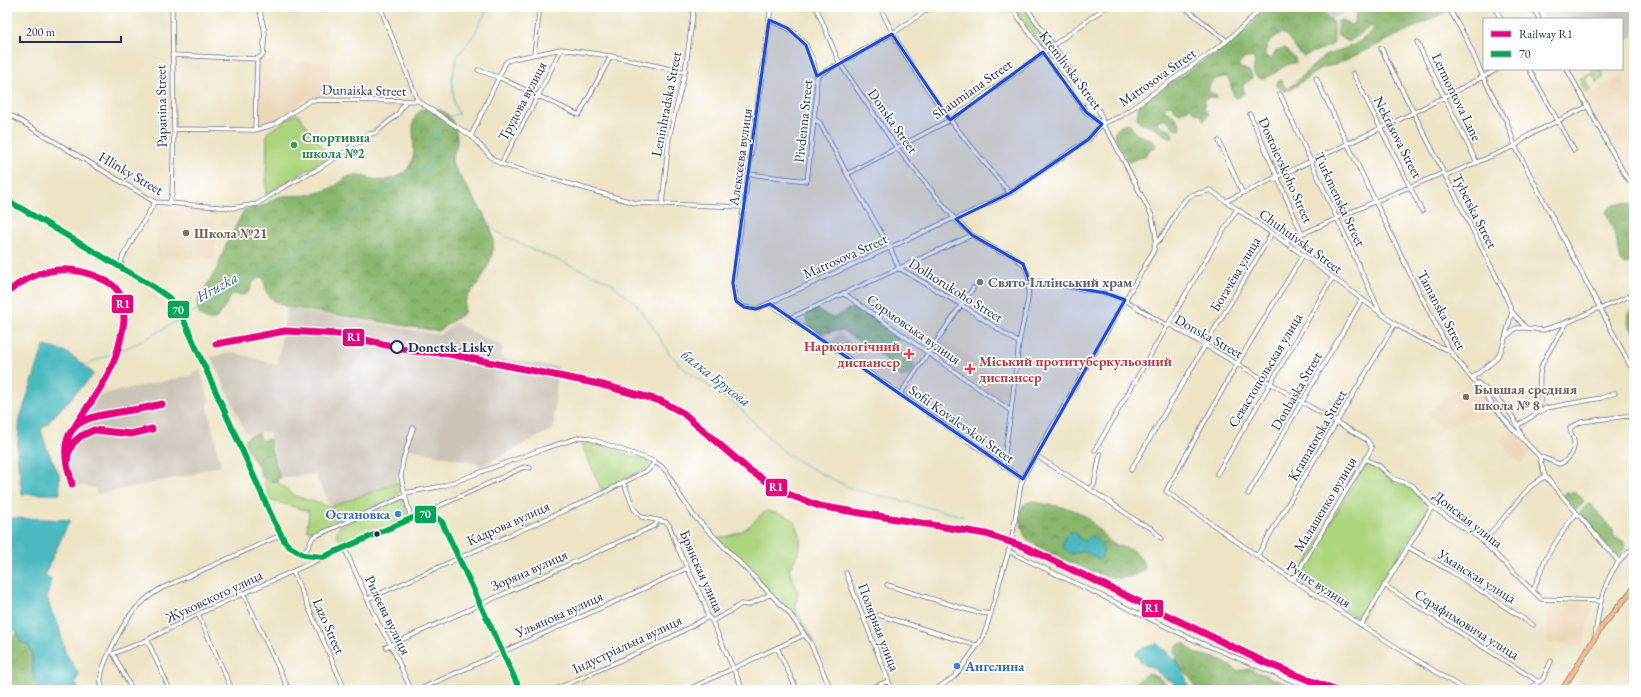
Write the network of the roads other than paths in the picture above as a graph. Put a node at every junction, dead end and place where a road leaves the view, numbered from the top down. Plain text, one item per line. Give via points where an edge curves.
1 (172, 7) edge
2 (259, 7) edge
3 (380, 7) edge
4 (540, 7) edge
5 (694, 7) edge
6 (771, 7) edge
7 (816, 7) edge
8 (880, 7) edge
9 (931, 7) edge
10 (1011, 7) edge
11 (1026, 7) edge
12 (1106, 7) edge
13 (1184, 7) edge
14 (1263, 7) edge
15 (1448, 7) edge
16 (1494, 7) edge
17 (1533, 7) edge
18 (1500, 18) edge
19 (1538, 18) edge
20 (769, 20) junction
21 (892, 34) junction
22 (1227, 41) junction
23 (1417, 42) dead end
24 (1053, 45) junction
25 (1381, 48) dead end
26 (561, 49) junction
27 (1043, 52) junction
28 (534, 54) junction
29 (172, 55) junction
30 (611, 56) junction
31 (257, 59) junction
32 (840, 62) junction
33 (478, 70) dead end
34 (1496, 70) edge
35 (1530, 70) edge
36 (1568, 70) edge
37 (685, 72) junction
38 (1353, 73) dead end
39 (817, 76) junction
40 (498, 77) junction
41 (1483, 77) junction
42 (1316, 78) dead end
43 (1280, 94) dead end
44 (538, 96) junction
45 (1444, 97) junction
46 (418, 101) junction
47 (405, 102) junction
48 (1588, 106) junction
49 (7, 113) edge
50 (1413, 113) junction
51 (1250, 114) dead end
52 (814, 119) junction
53 (950, 120) junction
54 (1557, 121) junction
55 (1102, 124) junction
56 (1381, 128) junction
57 (174, 129) junction
58 (256, 130) junction
59 (471, 136) junction
60 (1219, 141) dead end
61 (1348, 142) junction
62 (1515, 146) junction
63 (897, 148) junction
64 (1574, 150) dead end
65 (1310, 160) junction
66 (1477, 163) junction
67 (501, 164) junction
68 (749, 174) junction
69 (847, 174) junction
70 (1444, 174) junction
71 (1276, 176) junction
72 (1410, 186) junction
73 (1634, 186) edge
74 (1242, 192) junction
75 (1010, 193) junction
76 (7, 200) edge
77 (1226, 200) junction
78 (1376, 200) junction
79 (155, 202) junction
80 (169, 204) junction
81 (662, 205) junction
82 (744, 207) junction
83 (1237, 209) junction
84 (1422, 211) dead end
85 (955, 218) junction
86 (1337, 218) junction
87 (1272, 233) junction
88 (1302, 234) junction
89 (972, 235) junction
90 (1284, 242) junction
91 (1155, 243) junction
92 (890, 248) junction
93 (1303, 255) junction
94 (899, 268) junction
95 (125, 270) junction
96 (1333, 277) junction
97 (1029, 280) junction
98 (973, 288) dead end
99 (843, 294) junction
100 (1634, 294) edge
101 (1362, 299) junction
102 (1125, 300) junction
103 (770, 304) junction
104 (962, 305) junction
105 (744, 307) joint
106 (1600, 309) junction
107 (1512, 312) junction
108 (1380, 313) junction
109 (790, 318) junction
110 (1568, 321) junction
111 (1395, 324) junction
112 (1167, 326) junction
113 (1526, 328) junction
114 (1506, 337) junction
115 (1020, 343) junction
116 (1205, 345) junction
117 (1449, 350) junction
118 (929, 353) junction
119 (1237, 364) junction
120 (1634, 373) edge
121 (1472, 378) junction
122 (1270, 383) junction
123 (1615, 393) dead end
124 (900, 394) junction
125 (1302, 402) junction
126 (1011, 411) junction
127 (1537, 413) junction
128 (1633, 415) edge
129 (1336, 422) junction
130 (1518, 425) junction
131 (413, 428) dead end
132 (1634, 428) edge
133 (1523, 439) junction
134 (1368, 440) joint
135 (1095, 450) dead end
136 (1100, 454) dead end
137 (1035, 455) junction
138 (1539, 456) junction
139 (1365, 459) junction
140 (655, 462) junction
141 (1003, 466) junction
142 (530, 468) dead end
143 (1131, 470) dead end
144 (1217, 474) dead end
145 (1545, 476) junction
146 (1023, 479) junction
147 (623, 481) junction
148 (1089, 489) junction
149 (405, 494) junction
150 (1248, 494) dead end
151 (1432, 507) junction
152 (1576, 514) junction
153 (433, 515) junction
154 (411, 519) junction
155 (658, 521) junction
156 (281, 535) junction
157 (1161, 538) dead end
158 (1481, 540) junction
159 (1408, 547) junction
160 (1634, 548) edge
161 (345, 549) junction
162 (1008, 552) junction
163 (304, 555) junction
164 (1256, 556) junction
165 (323, 557) junction
166 (458, 557) junction
167 (1619, 562) junction
168 (687, 568) junction
169 (293, 572) junction
170 (846, 573) dead end
171 (1293, 580) junction
172 (887, 585) dead end
173 (1384, 585) junction
174 (1634, 588) edge
175 (1533, 591) junction
176 (243, 593) junction
177 (771, 594) junction
178 (368, 599) junction
179 (1601, 601) junction
180 (480, 604) junction
181 (198, 614) junction
182 (992, 614) junction
183 (879, 615) dead end
184 (708, 617) junction
185 (712, 621) junction
186 (1361, 625) junction
187 (1533, 625) dead end
188 (804, 635) junction
189 (1595, 638) junction
190 (147, 640) junction
191 (391, 645) junction
192 (978, 646) junction
193 (386, 647) dead end
194 (777, 648) junction
195 (502, 652) junction
196 (113, 653) junction
197 (1551, 661) dead end
198 (733, 669) junction
199 (888, 681) junction
200 (1539, 682) junction
201 (103, 690) edge
202 (132, 690) edge
203 (170, 690) edge
204 (232, 690) edge
205 (289, 690) edge
206 (346, 690) edge
207 (411, 690) edge
208 (418, 690) edge
209 (520, 690) edge
210 (554, 690) edge
211 (687, 690) edge
212 (743, 690) edge
213 (797, 690) edge
214 (831, 690) edge
215 (866, 690) edge
216 (892, 690) edge
217 (935, 690) edge
218 (1315, 690) edge
219 (1465, 690) edge
220 (1530, 690) edge
221 (1562, 690) edge

1 - 29 street, Papanina Street
2 - 31 street via 264,33 264,55
3 - 46 street
4 - 28 street
5 - 37 street, Leninhradska Street
6 - 20 street, Алексєєва вулиця
7 - 32 street, Donska Street
8 - 21 street
9 - 21 street, Pivdenna Street
10 - 27 street, Kremlivska Street
11 - 24 street, Kremlivska Street
12 - 24 street
13 - 22 street
14 - 22 street, Matrosova Street
15 - 41 street
16 - 18 street
17 - 19 street
20 - 39 street via 798,35 813,60
20 - 68 street, Алексєєва вулиця
21 - 32 street, Pivdenna Street
21 - 53 street
22 - 55 street, Matrosova Street via 1121,116
23 - 45 street, Lermontova Lane
24 - 27 street, Shaumiana Street
24 - 55 street, Kremlivska Street via 1100,113
25 - 50 street, Tybetska Street
26 - 28 street
26 - 30 street
26 - 44 street, Трудова вулиця
27 - 53 street, Shaumiana Street
27 -> 55 street, Kremlivska Street via 1086,112
28 - 40 street via 507,61
29 - 31 street
29 - 57 street, Papanina Street
30 - 37 street
30 - 44 street via 579,115
31 - 58 street
32 - 39 street, Pivdenna Street
32 - 63 street, Donska Street
33 - 40 street
34 - 41 street
35 - 54 street
36 - 48 street
37 - 81 street, Leninhradska Street via 669,137
38 - 56 street, Nekrasova Street
39 - 52 street, Pivdenna Street
40 - 44 street
40 - 59 street
41 - 45 street
41 - 62 street via 1507,122
42 - 61 street, Tamanska Street
43 - 65 street, Turkmenska Street
44 - 67 street, Трудова вулиця
45 - 50 street
45 - 66 street, Lermontova Lane
46 - 47 street, Dunaiska Street
46 - 59 street
47 - 58 street, Dunaiska Street via 311,100 273,125
47 - 80 street, Hlinky Street via 398,114 375,133 366,135 360,142 318,169 257,204 232,208
48 - 54 street
48 - 73 street via 1626,177
49 - 79 street, Hlinky Street
50 - 56 street
50 - 70 street, Tybetska Street
51 - 71 street, Dostoievskoho Street
52 - 68 street, Pivdenna Street via 807,181
52 - 69 street via 820,123
53 - 63 street, Shaumiana Street
53 - 75 street
54 - 62 street via 1529,135
54 - 64 street
55 - 75 street, Matrosova Street via 1088,139
55 - 91 street, Kremlivska Street via 1112,138 1152,216
56 - 61 street
56 - 72 street, Nekrasova Street
57 - 58 street, Dunaiska Street
57 - 80 street, Papanina Street via 172,194
59 - 67 street
60 - 74 street
61 - 65 street
61 - 78 street, Tamanska Street
62 - 66 street
62 - 106 street
63 - 69 street, Shaumiana Street
63 - 85 street, Donska Street
65 - 71 street
65 - 86 street, Turkmenska Street
66 - 70 street
67 - 81 street via 635,203
68 - 82 street, Алексєєва вулиця
69 - 92 street
70 - 72 street
70 - 107 street, Tybetska Street
71 - 74 street
71 - 88 street, Dostoievskoho Street
72 - 78 street
72 - 84 street, Nekrasova Street
74 - 77 street
75 - 85 street, Matrosova Street
76 - 95 street
77 - 83 street, Chuhuivska Street
77 - 91 street, Chuhuivska Street via 1210,190 1188,197 1162,238
78 - 86 street
78 - 117 street, Tamanska Street
79 - 80 street, Hlinky Street
79 - 95 street via 123,256
81 - 82 street
82 - 105 street, Алексєєва вулиця via 734,283 736,301
83 - 87 street, Chuhuivska Street
83 - 112 street
85 - 89 street, Donska Street
85 - 92 street, Matrosova Street
86 - 88 street
86 - 108 street, Turkmenska Street
87 - 90 street, Chuhuivska Street
87 - 116 street, Богачёва улица
88 - 90 street
89 - 94 street
89 - 97 street, Donska Street via 1023,264
90 - 93 street, Chuhuivska Street
91 - 102 street, Kremlivska Street via 1154,250
92 - 94 street, Dolhorukoho Street
92 - 103 street, Matrosova Street
93 - 96 street, Chuhuivska Street
93 - 119 street
94 - 99 street
94 - 104 street, Dolhorukoho Street
95 - 156 street via 168,297 181,314
96 - 101 street, Chuhuivska Street
96 - 122 street, Севастопольская улица
97 - 102 street, Donska Street
97 - 115 street
98 - 104 street
99 - 109 street
99 - 118 street, Сормовська вулиця
100 - 106 street
101 - 108 street, Chuhuivska Street
101 - 125 street, Donbaska Street
102 - 112 street, Donska Street
102 - 137 street
103 - 105 street, Matrosova Street via 756,309
103 - 109 street, Sofii Kovalevskoi Street
104 - 115 street, Dolhorukoho Street
104 - 118 street
106 - 110 street
106 - 120 street
107 - 113 street, Tybetska Street
107 - 114 street
108 - 111 street, Chuhuivska Street
109 - 124 street, Sofii Kovalevskoi Street
110 - 113 street via 1543,330
110 - 127 street via 1542,366 1541,404
111 - 117 street, Chuhuivska Street via 1418,338
111 - 129 street, Kramatorska Street
112 - 116 street, Donska Street via 1171,325
112 - 135 street
113 - 114 street via 1516,328
114 - 121 street via 1499,355
115 - 126 street
116 - 119 street, Donska Street
116 - 143 street, Богачёва улица
117 - 121 street, Tamanska Street
118 - 124 street
118 - 126 street, Сормовська вулиця
119 - 122 street, Donska Street
119 - 164 street, Рунге вулиця via 1166,491
121 - 130 street via 1505,405
121 - 133 street, Tamanska Street
122 - 125 street, Donska Street
122 - 144 street, Севастопольская улица
123 - 127 street via 1546,408
124 - 141 street, Sofii Kovalevskoi Street
125 - 129 street, Donska Street
125 - 150 street, Donbaska Street
126 - 141 street
127 - 130 street
128 - 132 street
128 - 138 street via 1581,422 1571,427 1574,448 1562,463
129 - 134 street, Donska Street
129 - 164 street, Kramatorska Street
130 - 133 street
131 - 149 street via 401,476
133 - 138 street, Tamanska Street
134 - 139 street, Малашенко вулиця via 1372,448
136 - 148 street via 1094,485
137 - 146 street
137 - 148 street
138 - 145 street, Tamanska Street
139 - 151 street, Донская улица via 1378,465 1394,479 1412,486
139 - 171 street, Малашенко вулиця
140 - 147 street, Кадрова вулиця via 648,470
140 - 149 street via 581,437 443,486
140 - 177 street via 667,472 694,516
141 - 146 street, Sofii Kovalevskoi Street
142 - 153 street via 524,467 437,507
145 - 152 street, Tamanska Street
145 - 158 street via 1530,487 1489,535
146 - 162 street
147 - 155 street, Брянская улица via 634,509 642,517
147 - 166 street, Кадрова вулиця via 599,495
148 - 157 street via 1151,528
149 - 154 street
149 - 163 street via 313,537
151 - 158 street, Донская улица
151 - 159 street
152 - 167 street, Tamanska Street
152 - 175 street via 1548,554
153 - 154 street, Жуковского улица via 422,514
153 - 166 street via 442,522
154 - 161 street, Жуковского улица
155 - 168 street, Брянская улица via 669,525
155 - 180 street, Зоряна вулиця via 654,526
156 - 163 street via 290,547
156 - 196 street via 147,597 122,628
158 - 175 street, Донская улица
159 - 173 street
159 - 187 street, Уманская улица via 1452,572
160 - 167 street
161 - 165 street, Жуковского улица
161 - 178 street, Рилєєва вулиця
162 - 182 street
162 - 218 street via 1194,640
163 - 165 street
164 - 171 street, Рунге вулиця
165 - 169 street, Жуковского улица
166 - 178 street, Кадрова вулиця
166 - 180 street
167 - 179 street via 1608,577
168 - 184 street, Брянская улица via 705,604
168 - 195 street, Ульянова вулиця
169 - 176 street, Жуковского улица
169 - 206 street, Lazo Street
170 - 199 street, Полярная улица
171 - 186 street, Рунге вулиця
172 - 182 street via 975,612
173 - 186 street
173 - 200 street, Серафимовича улица
174 - 189 main road
175 - 179 street, Донская улица via 1541,599
176 - 181 street, Жуковского улица
176 - 205 street
177 - 185 street via 748,605 741,604
177 - 188 street via 790,614
178 - 191 street, Рилєєва вулиця
179 - 189 street
180 - 191 street, Зоряна вулиця
180 - 195 street
181 - 190 street, Жуковского улица
181 - 204 street
182 - 192 street
183 - 192 street
184 - 185 street, Брянская улица
184 - 210 street, Індустріальна вулиця via 666,640
185 - 198 street, Брянская улица
186 - 219 street, Рунге вулиця
188 - 194 street
188 - 214 street via 811,644
189 - 221 main road
190 - 196 street, Жуковского улица
190 - 203 street
191 - 193 street, Зоряна вулиця
191 - 207 street, Рилєєва вулиця
192 - 217 street via 954,678
194 - 198 street
194 - 213 street
195 - 208 street, Ульянова вулиця
195 - 209 street
196 - 201 street via 100,678
196 - 202 street
197 - 200 street
198 - 211 street
198 - 212 street, Брянская улица
199 - 215 street
199 - 216 street, Полярная улица
200 - 220 street

